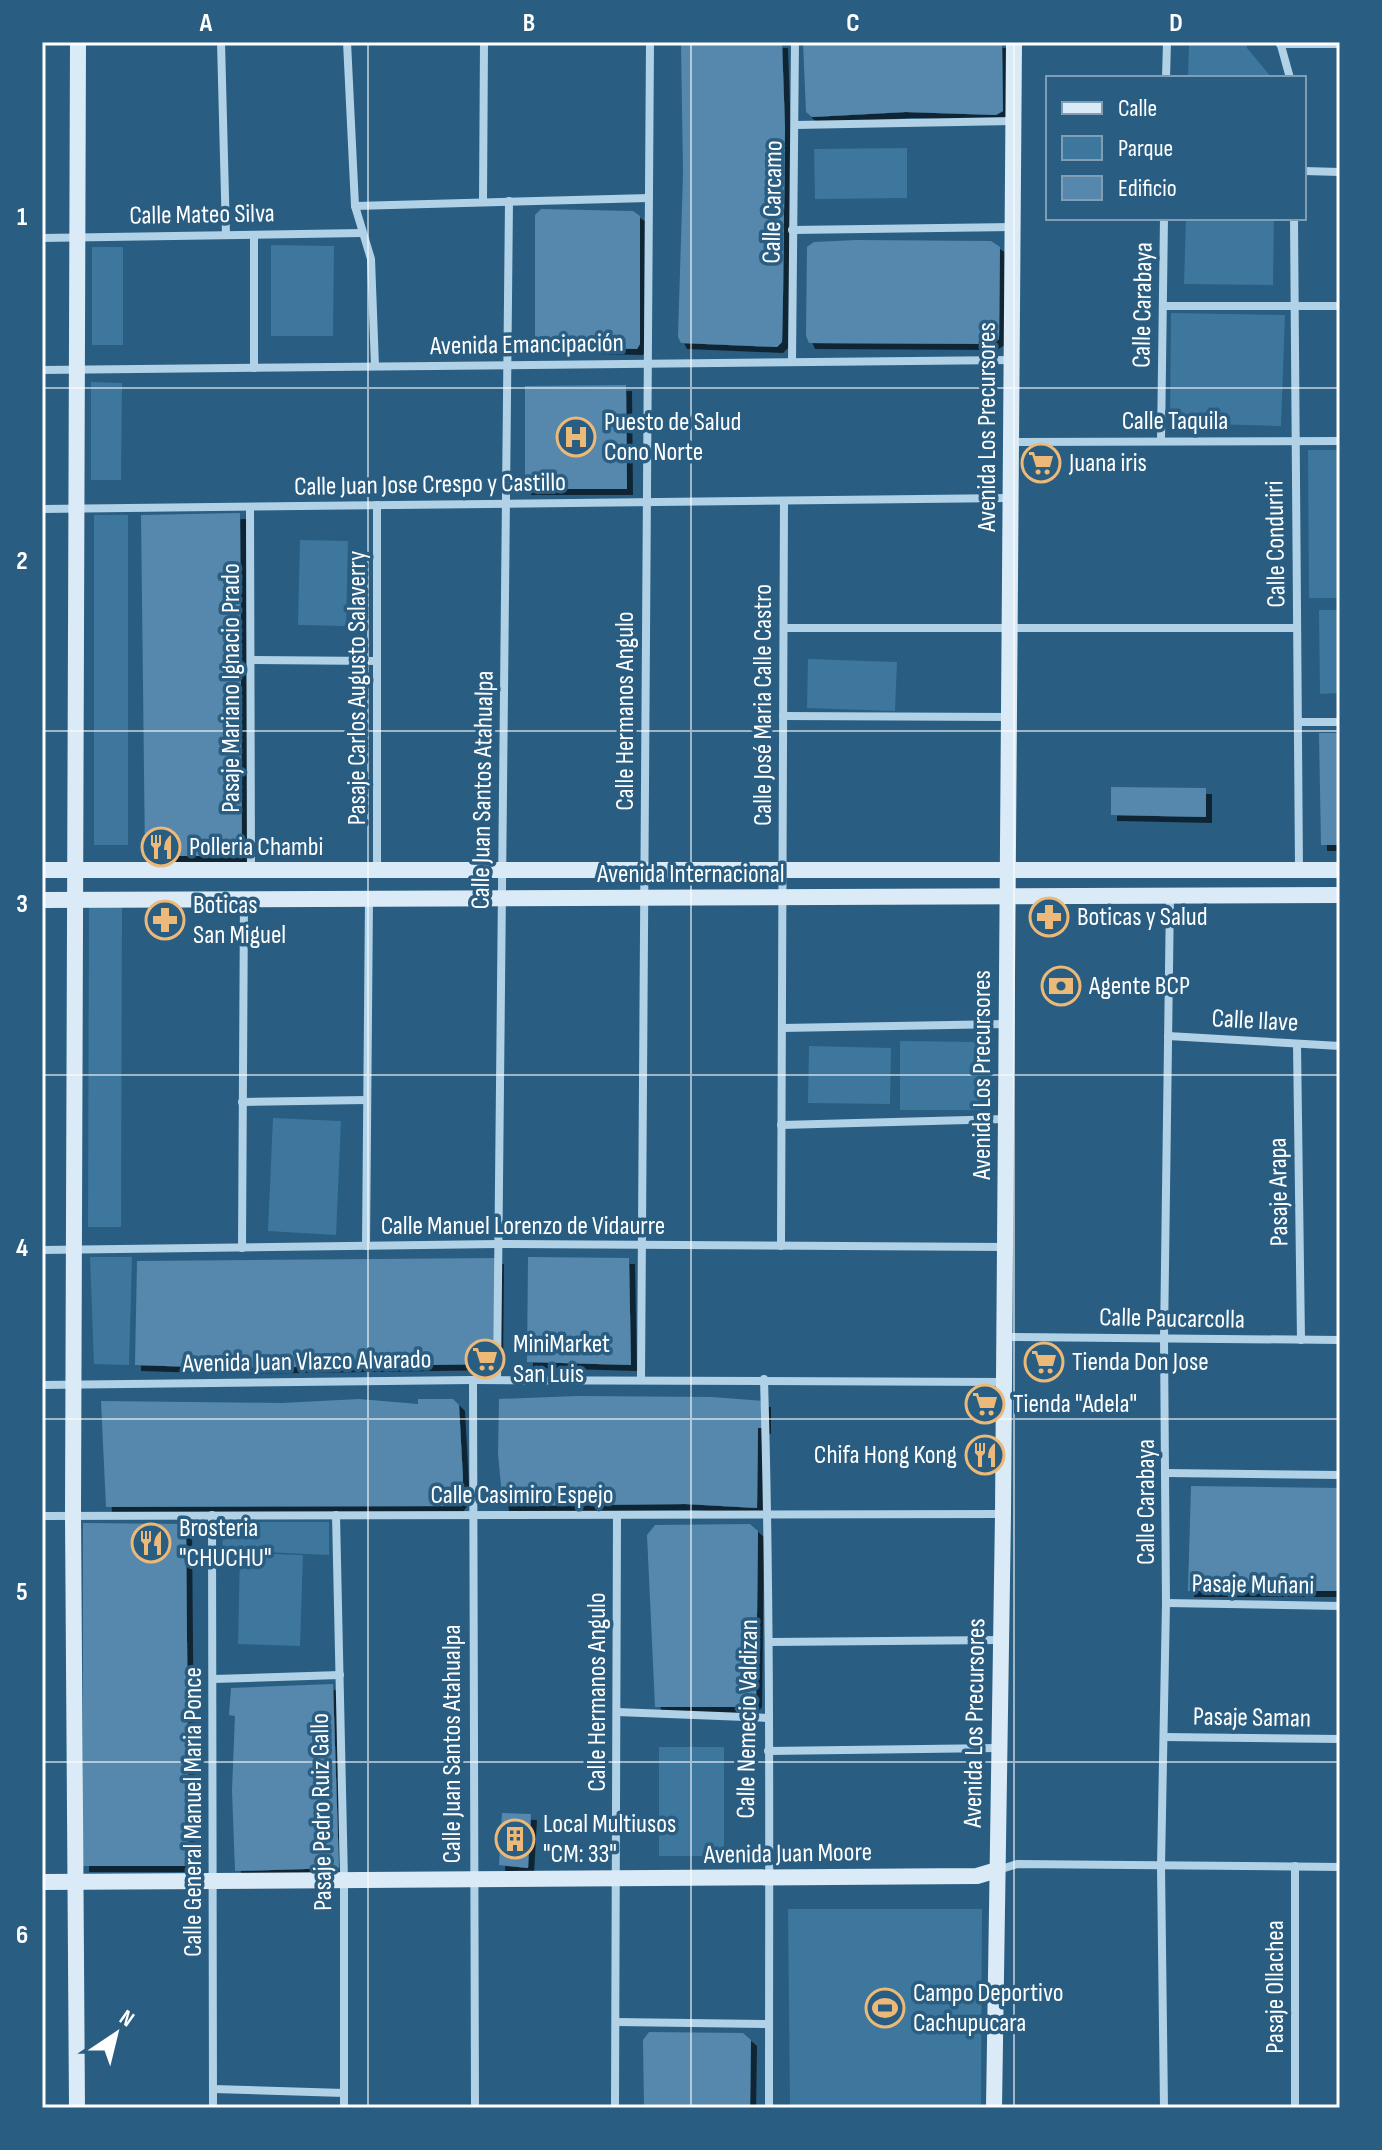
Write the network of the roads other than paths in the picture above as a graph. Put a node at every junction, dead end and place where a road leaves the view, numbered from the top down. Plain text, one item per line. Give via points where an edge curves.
1 (78, 42) edge
2 (221, 42) edge
3 (347, 42) edge
4 (484, 42) edge
5 (650, 42) edge
6 (795, 42) edge
7 (1014, 42) edge
8 (1167, 42) edge
9 (1280, 43) edge
10 (1340, 44) edge
11 (1166, 76) edge
12 (1289, 76) edge
13 (1013, 121) junction
14 (795, 125) junction
15 (1306, 171) edge
16 (1340, 172) edge
17 (649, 198) junction
18 (509, 201) junction
19 (483, 202) junction
20 (355, 206) junction
21 (1164, 220) edge
22 (1294, 220) edge
23 (1013, 227) junction
24 (792, 230) junction
25 (362, 233) junction
26 (226, 235) junction
27 (254, 235) junction
28 (42, 238) edge
29 (78, 238) junction
30 (1296, 305) junction
31 (1163, 306) junction
32 (1340, 306) edge
33 (1012, 360) junction
34 (792, 362) junction
35 (648, 363) junction
36 (507, 365) junction
37 (375, 366) junction
38 (254, 368) junction
39 (42, 370) edge
40 (78, 370) junction
41 (1161, 441) junction
42 (1295, 441) junction
43 (1340, 441) edge
44 (1011, 442) junction
45 (1010, 498) junction
46 (784, 501) junction
47 (647, 502) junction
48 (506, 504) junction
49 (377, 505) junction
50 (250, 507) junction
51 (42, 509) edge
52 (77, 509) junction
53 (1010, 627) junction
54 (784, 628) junction
55 (1297, 628) junction
56 (252, 660) junction
57 (377, 661) junction
58 (783, 716) junction
59 (1009, 717) junction
60 (1298, 722) junction
61 (1340, 722) edge
62 (42, 870) edge
63 (75, 870) junction
64 (251, 870) junction
65 (377, 870) junction
66 (502, 870) junction
67 (644, 870) junction
68 (783, 870) junction
69 (1007, 870) junction
70 (1299, 870) junction
71 (1340, 870) edge
72 (1340, 895) edge
73 (1170, 896) junction
74 (783, 897) junction
75 (1007, 897) junction
76 (645, 898) junction
77 (244, 899) junction
78 (369, 899) junction
79 (502, 899) junction
80 (42, 900) edge
81 (77, 900) junction
82 (1006, 1024) junction
83 (782, 1028) junction
84 (1168, 1036) junction
85 (1297, 1044) junction
86 (1340, 1046) edge
87 (367, 1100) junction
88 (242, 1102) junction
89 (1006, 1119) junction
90 (781, 1125) junction
91 (498, 1244) junction
92 (642, 1245) junction
93 (366, 1246) junction
94 (781, 1246) junction
95 (1005, 1247) junction
96 (242, 1248) junction
97 (42, 1250) edge
98 (74, 1250) junction
99 (1004, 1337) junction
100 (1164, 1339) junction
101 (1301, 1340) junction
102 (1340, 1340) edge
103 (764, 1379) junction
104 (473, 1380) junction
105 (497, 1380) junction
106 (641, 1380) junction
107 (1003, 1382) junction
108 (74, 1384) junction
109 (42, 1385) edge
110 (1165, 1473) junction
111 (1340, 1475) edge
112 (1003, 1514) junction
113 (73, 1515) junction
114 (212, 1515) junction
115 (336, 1515) junction
116 (472, 1515) junction
117 (617, 1515) junction
118 (767, 1515) junction
119 (42, 1516) edge
120 (1166, 1603) junction
121 (1340, 1606) edge
122 (1001, 1640) junction
123 (770, 1642) junction
124 (340, 1675) junction
125 (213, 1679) junction
126 (617, 1712) junction
127 (768, 1718) junction
128 (1164, 1737) junction
129 (1340, 1739) edge
130 (999, 1748) junction
131 (768, 1751) junction
132 (1161, 1866) junction
133 (1295, 1866) junction
134 (1340, 1867) edge
135 (997, 1870) junction
136 (766, 1877) junction
137 (617, 1880) junction
138 (77, 1881) junction
139 (213, 1881) junction
140 (344, 1881) junction
141 (42, 1882) edge
142 (473, 1882) junction
143 (616, 2022) junction
144 (769, 2024) junction
145 (213, 2089) junction
146 (344, 2093) junction
147 (77, 2108) edge
148 (213, 2108) edge
149 (344, 2108) edge
150 (475, 2108) edge
151 (615, 2108) edge
152 (769, 2108) edge
153 (994, 2108) edge
154 (1164, 2108) edge
155 (1295, 2108) edge

1 - 29 street
2 - 26 street
3 - 20 street
4 - 19 street
5 - 17 street, Calle Hermanos Angulo
6 - 14 street, Calle Carcamo
7 - 13 street, Avenida Los Precursores
8 - 11 street
9 - 10 street
9 - 12 street
13 - 14 street
13 - 23 street, Avenida Los Precursores
14 - 24 street, Calle Carcamo
15 - 16 street
17 - 18 street
17 - 35 street, Calle Hermanos Angulo
18 - 19 street
18 - 36 street, Calle Juan Santos Atahualpa
19 - 20 street
20 - 25 street
21 - 31 street, Calle Carabaya
22 - 30 street, Calle Conduriri
23 - 24 street
23 - 33 street, Avenida Los Precursores
24 - 34 street, Calle Carcamo
25 - 27 street, Calle Mateo Silva
25 - 37 street via 371,259
26 - 27 street, Calle Mateo Silva
26 - 29 street, Calle Mateo Silva
27 - 38 street
28 - 29 street, Calle Mateo Silva
29 - 40 street
30 - 31 street
30 - 32 street
30 - 42 street, Calle Conduriri
31 - 41 street, Calle Carabaya
33 - 34 street, Avenida Emancipación
33 - 44 street, Avenida Los Precursores
34 - 35 street, Avenida Emancipación
35 - 36 street, Avenida Emancipación
35 - 47 street, Calle Hermanos Angulo
36 - 37 street, Avenida Emancipación
36 - 48 street, Calle Juan Santos Atahualpa
37 - 38 street, Avenida Emancipación
38 - 40 street, Avenida Emancipación
39 - 40 street, Avenida Emancipación
40 - 52 street
41 - 42 street, Calle Taquila
41 - 44 street, Calle Taquila
42 - 43 street, Calle Taquila
42 - 55 street, Calle Conduriri
44 - 45 street, Avenida Los Precursores
45 - 46 street, Calle Juan Jose Crespo y Castillo
45 - 53 street, Avenida Los Precursores
46 - 47 street, Calle Juan Jose Crespo y Castillo
46 - 54 street, Calle José Maria Calle Castro
47 - 48 street, Calle Juan Jose Crespo y Castillo
47 - 67 street, Calle Hermanos Angulo
48 - 49 street, Calle Juan Jose Crespo y Castillo
48 - 66 street, Calle Juan Santos Atahualpa
49 - 50 street, Calle Juan Jose Crespo y Castillo
49 - 57 street, Pasaje Carlos Augusto Salaverry
50 - 52 street, Calle Juan Jose Crespo y Castillo
50 - 56 street, Pasaje Mariano Ignacio Prado
51 - 52 street, Calle Juan Jose Crespo y Castillo
52 - 63 street
53 - 54 street
53 - 55 street
53 - 59 street, Avenida Los Precursores
54 - 58 street, Calle José Maria Calle Castro
55 - 60 street, Calle Conduriri
56 - 57 street
56 - 64 street, Pasaje Mariano Ignacio Prado
57 - 65 street, Pasaje Carlos Augusto Salaverry
58 - 59 street
58 - 68 street, Calle José Maria Calle Castro
59 - 69 street, Avenida Los Precursores
60 - 61 street
60 - 70 street, Calle Conduriri
62 - 63 street, Avenida Internacional
63 - 64 street, Avenida Internacional
63 - 81 street
64 - 65 street, Avenida Internacional
65 - 66 street, Avenida Internacional
66 - 67 street, Avenida Internacional
66 - 79 street, Calle Juan Santos Atahualpa
67 - 68 street, Avenida Internacional
67 - 76 street, Calle Hermanos Angulo
68 - 69 street, Avenida Internacional
68 - 74 street, Calle José Maria Calle Castro
69 - 70 street, Avenida Internacional
69 - 75 street, Avenida Los Precursores
70 - 71 street, Avenida Internacional
72 - 73 street, Avenida Internacional
73 - 75 street, Avenida Internacional
73 - 84 street, Calle Carabaya
74 - 75 street, Avenida Internacional
74 - 76 street, Avenida Internacional
74 - 83 street, Calle José Maria Calle Castro
75 - 82 street, Avenida Los Precursores
76 - 79 street, Avenida Internacional
76 - 92 street, Calle Hermanos Angulo
77 - 78 street, Avenida Internacional
77 - 81 street, Avenida Internacional
77 - 88 street
78 - 79 street, Avenida Internacional
78 - 87 street
79 - 91 street, Calle Juan Santos Atahualpa
80 - 81 street, Avenida Internacional
81 - 98 street
82 - 83 street
82 - 89 street, Avenida Los Precursores
83 - 90 street, Calle José Maria Calle Castro
84 - 85 street, Calle Ilave
84 - 100 street, Calle Carabaya
85 - 86 street, Calle Ilave
85 - 101 street, Pasaje Arapa
87 - 88 street
87 - 93 street
88 - 96 street
89 - 90 street
89 - 95 street, Avenida Los Precursores
90 - 94 street, Calle José Maria Calle Castro
91 - 92 street, Calle Manuel Lorenzo de Vidaurre
91 - 93 street, Calle Manuel Lorenzo de Vidaurre
91 - 105 street, Calle Juan Santos Atahualpa
92 - 94 street, Calle Manuel Lorenzo de Vidaurre
92 - 106 street, Calle Hermanos Angulo
93 - 96 street, Calle Manuel Lorenzo de Vidaurre
94 - 95 street, Calle Manuel Lorenzo de Vidaurre
95 - 99 street, Avenida Los Precursores
96 - 98 street, Calle Manuel Lorenzo de Vidaurre
97 - 98 street, Calle Manuel Lorenzo de Vidaurre
98 - 108 street
99 - 100 street, Calle Paucarcolla
99 - 107 street, Avenida Los Precursores
100 - 101 street, Calle Paucarcolla
100 - 110 street, Calle Carabaya
101 - 102 street, Calle Paucarcolla
103 - 106 street, Avenida Juan Vlazco Alvarado
103 - 107 street, Avenida Juan Vlazco Alvarado
103 - 118 street, Calle Nemecio Valdizan
104 - 105 street, Avenida Juan Vlazco Alvarado
104 - 108 street, Avenida Juan Vlazco Alvarado
104 - 116 street, Calle Juan Santos Atahualpa
105 - 106 street, Avenida Juan Vlazco Alvarado
107 - 112 street, Avenida Los Precursores
108 - 109 street, Avenida Juan Vlazco Alvarado
108 - 113 street
110 - 111 street
110 - 120 street, Calle Carabaya
112 - 118 street, Calle Casimiro Espejo
112 - 122 street, Avenida Los Precursores
113 - 114 street, Calle Casimiro Espejo
113 - 119 street, Calle Casimiro Espejo
113 - 138 street
114 - 115 street, Calle Casimiro Espejo
114 - 125 street, Calle General Manuel Maria Ponce
115 - 116 street, Calle Casimiro Espejo
115 - 124 street, Pasaje Pedro Ruiz Gallo
116 - 117 street, Calle Casimiro Espejo
116 - 142 street, Calle Juan Santos Atahualpa
117 - 118 street, Calle Casimiro Espejo
117 - 126 street, Calle Hermanos Angulo
118 - 123 street, Calle Nemecio Valdizan
120 - 121 street, Pasaje Muñani
120 - 128 street, Calle Carabaya
122 - 123 street
122 - 130 street, Avenida Los Precursores
123 - 127 street, Calle Nemecio Valdizan
124 - 125 street
124 - 140 street, Pasaje Pedro Ruiz Gallo
125 - 139 street, Calle General Manuel Maria Ponce
126 - 127 street
126 - 137 street, Calle Hermanos Angulo
127 - 131 street, Calle Nemecio Valdizan
128 - 129 street, Pasaje Saman
128 - 132 street, Calle Carabaya
130 - 131 street
130 - 135 street, Avenida Los Precursores
131 - 136 street, Calle Nemecio Valdizan
132 - 133 street, Avenida Juan Moore
132 - 135 street, Avenida Juan Moore via 1017,1864
132 - 154 street, Calle Carabaya
133 - 134 street, Avenida Juan Moore
133 - 155 street, Pasaje Ollachea
135 - 136 street, Avenida Juan Moore via 977,1876
135 - 153 street, Avenida Los Precursores
136 - 137 street, Avenida Juan Moore
136 - 144 street, Calle Nemecio Valdizan
137 - 142 street, Avenida Juan Moore
137 - 143 street, Calle Hermanos Angulo
138 - 139 street, Avenida Juan Moore
138 - 141 street, Avenida Juan Moore
138 - 147 street
139 - 140 street, Avenida Juan Moore
139 - 145 street, Calle General Manuel Maria Ponce
140 - 142 street, Avenida Juan Moore
140 - 146 street, Pasaje Pedro Ruiz Gallo
142 - 150 street, Calle Juan Santos Atahualpa
143 - 144 street
143 - 151 street, Calle Hermanos Angulo
144 - 152 street, Calle Nemecio Valdizan
145 - 146 street
145 - 148 street, Calle General Manuel Maria Ponce
146 - 149 street, Pasaje Pedro Ruiz Gallo

